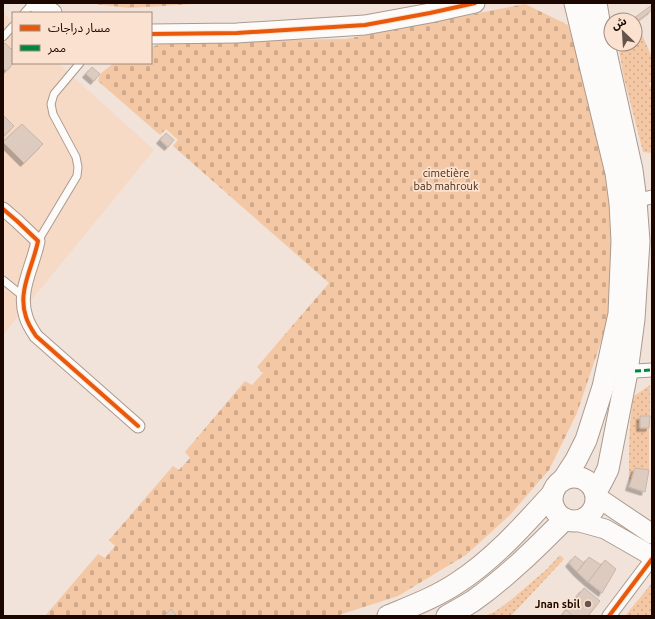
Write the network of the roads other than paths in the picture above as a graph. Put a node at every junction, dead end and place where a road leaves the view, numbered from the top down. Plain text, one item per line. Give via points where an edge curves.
1 (33, 3) edge
2 (36, 3) edge
3 (475, 3) edge
4 (575, 3) edge
5 (596, 3) edge
6 (25, 12) edge
7 (50, 12) edge
8 (12, 27) edge
9 (152, 34) edge
10 (3, 37) edge
11 (79, 64) edge
12 (636, 201) edge
13 (3, 209) edge
14 (38, 241) junction
15 (3, 280) edge
16 (24, 297) junction
17 (652, 370) edge
18 (636, 371) dead end
19 (138, 426) dead end
20 (558, 486) junction
21 (596, 494) junction
22 (571, 520) junction
23 (652, 534) edge
24 (652, 556) edge
25 (652, 559) edge
26 (388, 616) edge
27 (447, 616) edge
28 (609, 616) edge

1 - 6 lane
2 - 7 street
3 - 9 street via 365,25 237,33
4 - 12 main road via 616,173
5 - 12 main road via 632,170
8 - 10 lane
11 - 14 lane via 54,94 51,104 53,114 76,157 77,176
12 - 20 main road via 622,241 619,314 603,387 586,440
12 - 21 main road via 638,241 634,319 627,372 608,469
13 - 14 street
14 - 16 street via 24,288
15 - 16 lane
16 - 19 street via 26,319 36,336
17 - 18 street
20 - 21 main road via 572,477 582,478 591,484
20 - 22 main road via 552,499 553,505 560,516
20 - 26 main road via 509,540 485,562 457,583
21 - 22 main road via 596,506 592,514 585,519
21 - 23 street
22 - 24 street via 605,529
22 - 27 main road via 503,578
25 - 28 street

